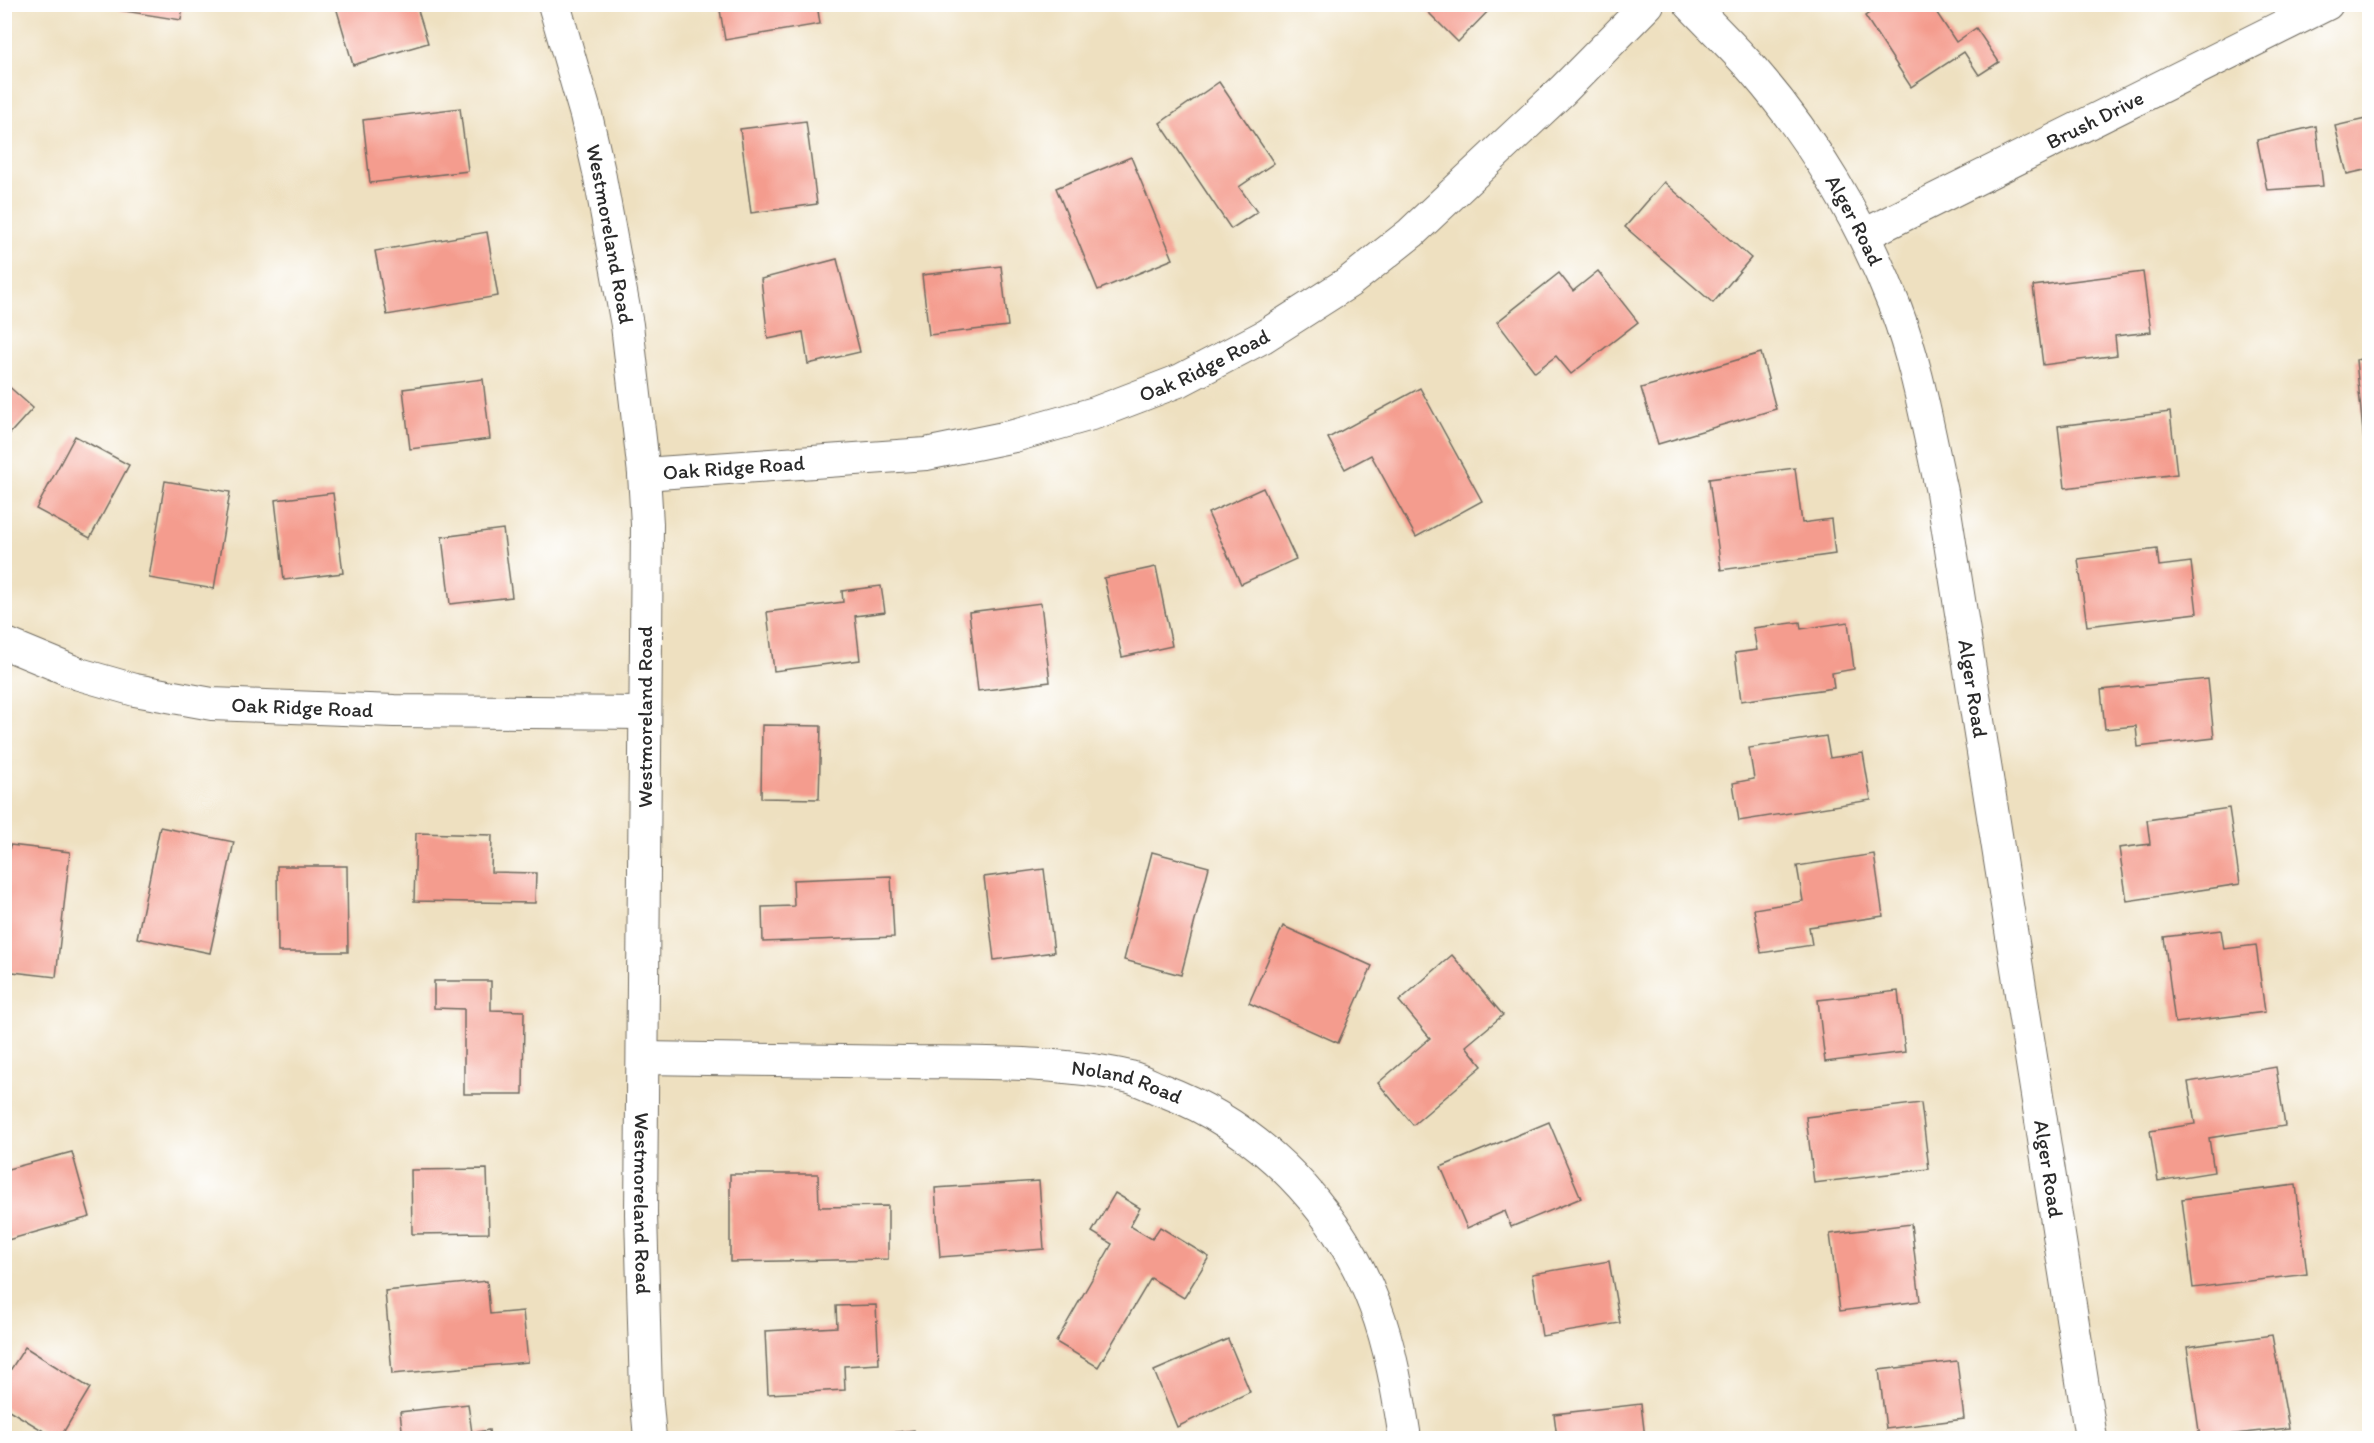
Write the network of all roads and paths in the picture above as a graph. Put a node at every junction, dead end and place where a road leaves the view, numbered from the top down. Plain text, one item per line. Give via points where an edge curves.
1 (554, 4) edge
2 (1648, 4) edge
3 (1690, 4) edge
4 (2327, 4) edge
5 (1863, 235) junction
6 (644, 474) junction
7 (4, 643) edge
8 (645, 713) junction
9 (643, 1058) junction
10 (650, 1438) edge
11 (1405, 1438) edge
12 (2091, 1438) edge

1 - 6 street, Westmoreland Road via 599,172 627,325
2 - 6 street, Oak Ridge Road via 1563,90 1393,247 1349,282 1263,337 1181,380 1095,413 1014,436 926,454
3 - 5 street, Alger Road via 1753,70 1807,141
4 - 5 street, Brush Drive
5 - 12 street, Alger Road via 1895,308 1914,368 1942,492
6 - 8 street, Westmoreland Road
7 - 8 street, Oak Ridge Road via 79,674 135,690 212,704 394,711
8 - 9 street, Westmoreland Road
9 - 10 street, Westmoreland Road via 641,1214
9 - 11 street, Noland Road via 956,1062 1071,1068 1132,1078 1189,1100 1242,1132 1289,1172 1335,1226 1375,1306 1394,1372

